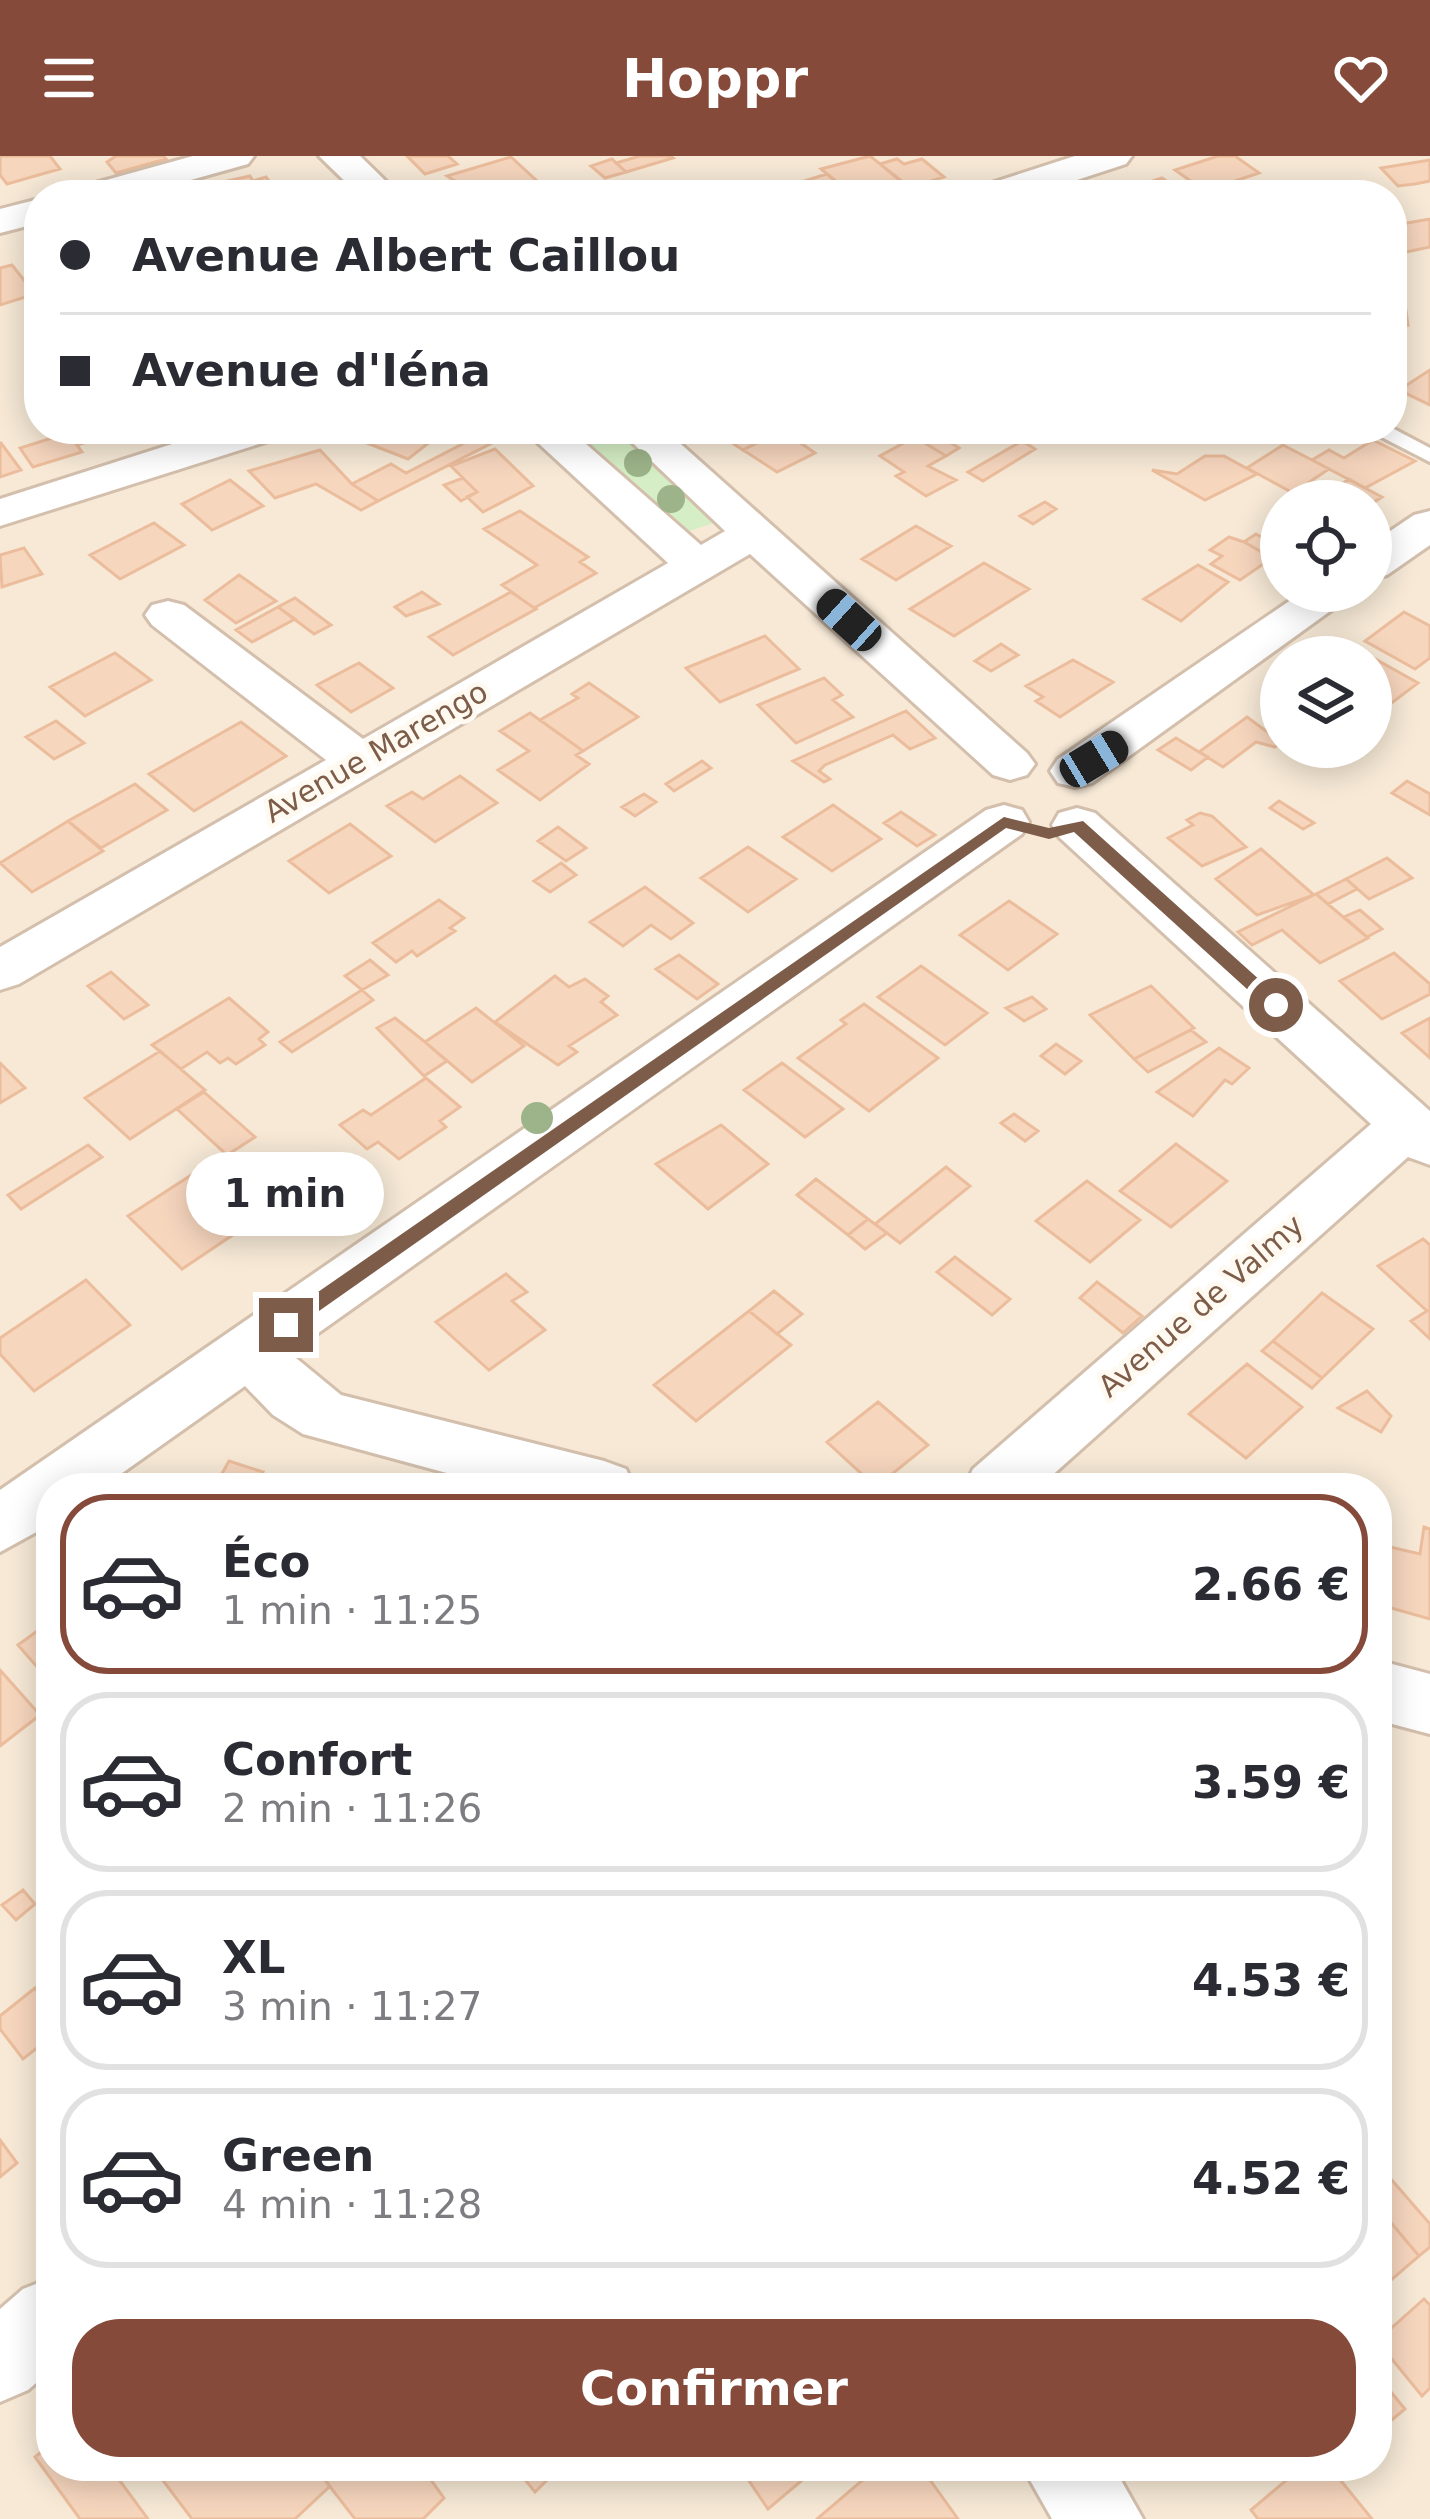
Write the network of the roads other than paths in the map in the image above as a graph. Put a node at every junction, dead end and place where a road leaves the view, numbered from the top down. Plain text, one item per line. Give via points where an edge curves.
1 (235, 156) edge
2 (338, 156) edge
3 (1113, 156) edge
4 (149, 180) edge
5 (364, 180) edge
6 (1039, 180) edge
7 (216, 444) edge
8 (561, 444) edge
9 (655, 444) edge
10 (0, 513) edge
11 (1430, 524) edge
12 (752, 534) junction
13 (1392, 551) edge
14 (696, 564) junction
15 (1305, 612) edge
16 (168, 615) dead end
17 (361, 762) junction
18 (1010, 764) junction
19 (1076, 771) junction
20 (1004, 822) junction
21 (1077, 825) junction
22 (0, 971) edge
23 (1419, 1134) edge
24 (249, 1351) junction
25 (74, 1473) edge
26 (546, 1473) edge
27 (1012, 1473) edge
28 (36, 1499) edge
29 (0, 1525) edge
30 (1392, 1694) edge
31 (1430, 1703) edge
32 (36, 2330) edge
33 (0, 2362) edge
34 (1074, 2481) edge
35 (1102, 2519) edge

1 - 4 street
2 - 5 street
3 - 6 street
7 - 10 street
8 - 14 street
9 - 12 street
11 - 13 street
12 - 14 street, Avenue Marengo
12 - 18 street
14 - 17 street, Avenue Marengo
15 - 19 street
16 - 17 street
17 - 22 street, Avenue Marengo
18 - 19 street via 1036,760
18 - 20 street via 985,791
19 - 21 street via 1094,805
20 - 21 street via 1049,833
20 - 24 street
21 - 23 street
23 - 27 street, Avenue de Valmy
24 - 25 street
24 - 26 street via 325,1416
28 - 29 street
30 - 31 street
32 - 33 street
34 - 35 street

